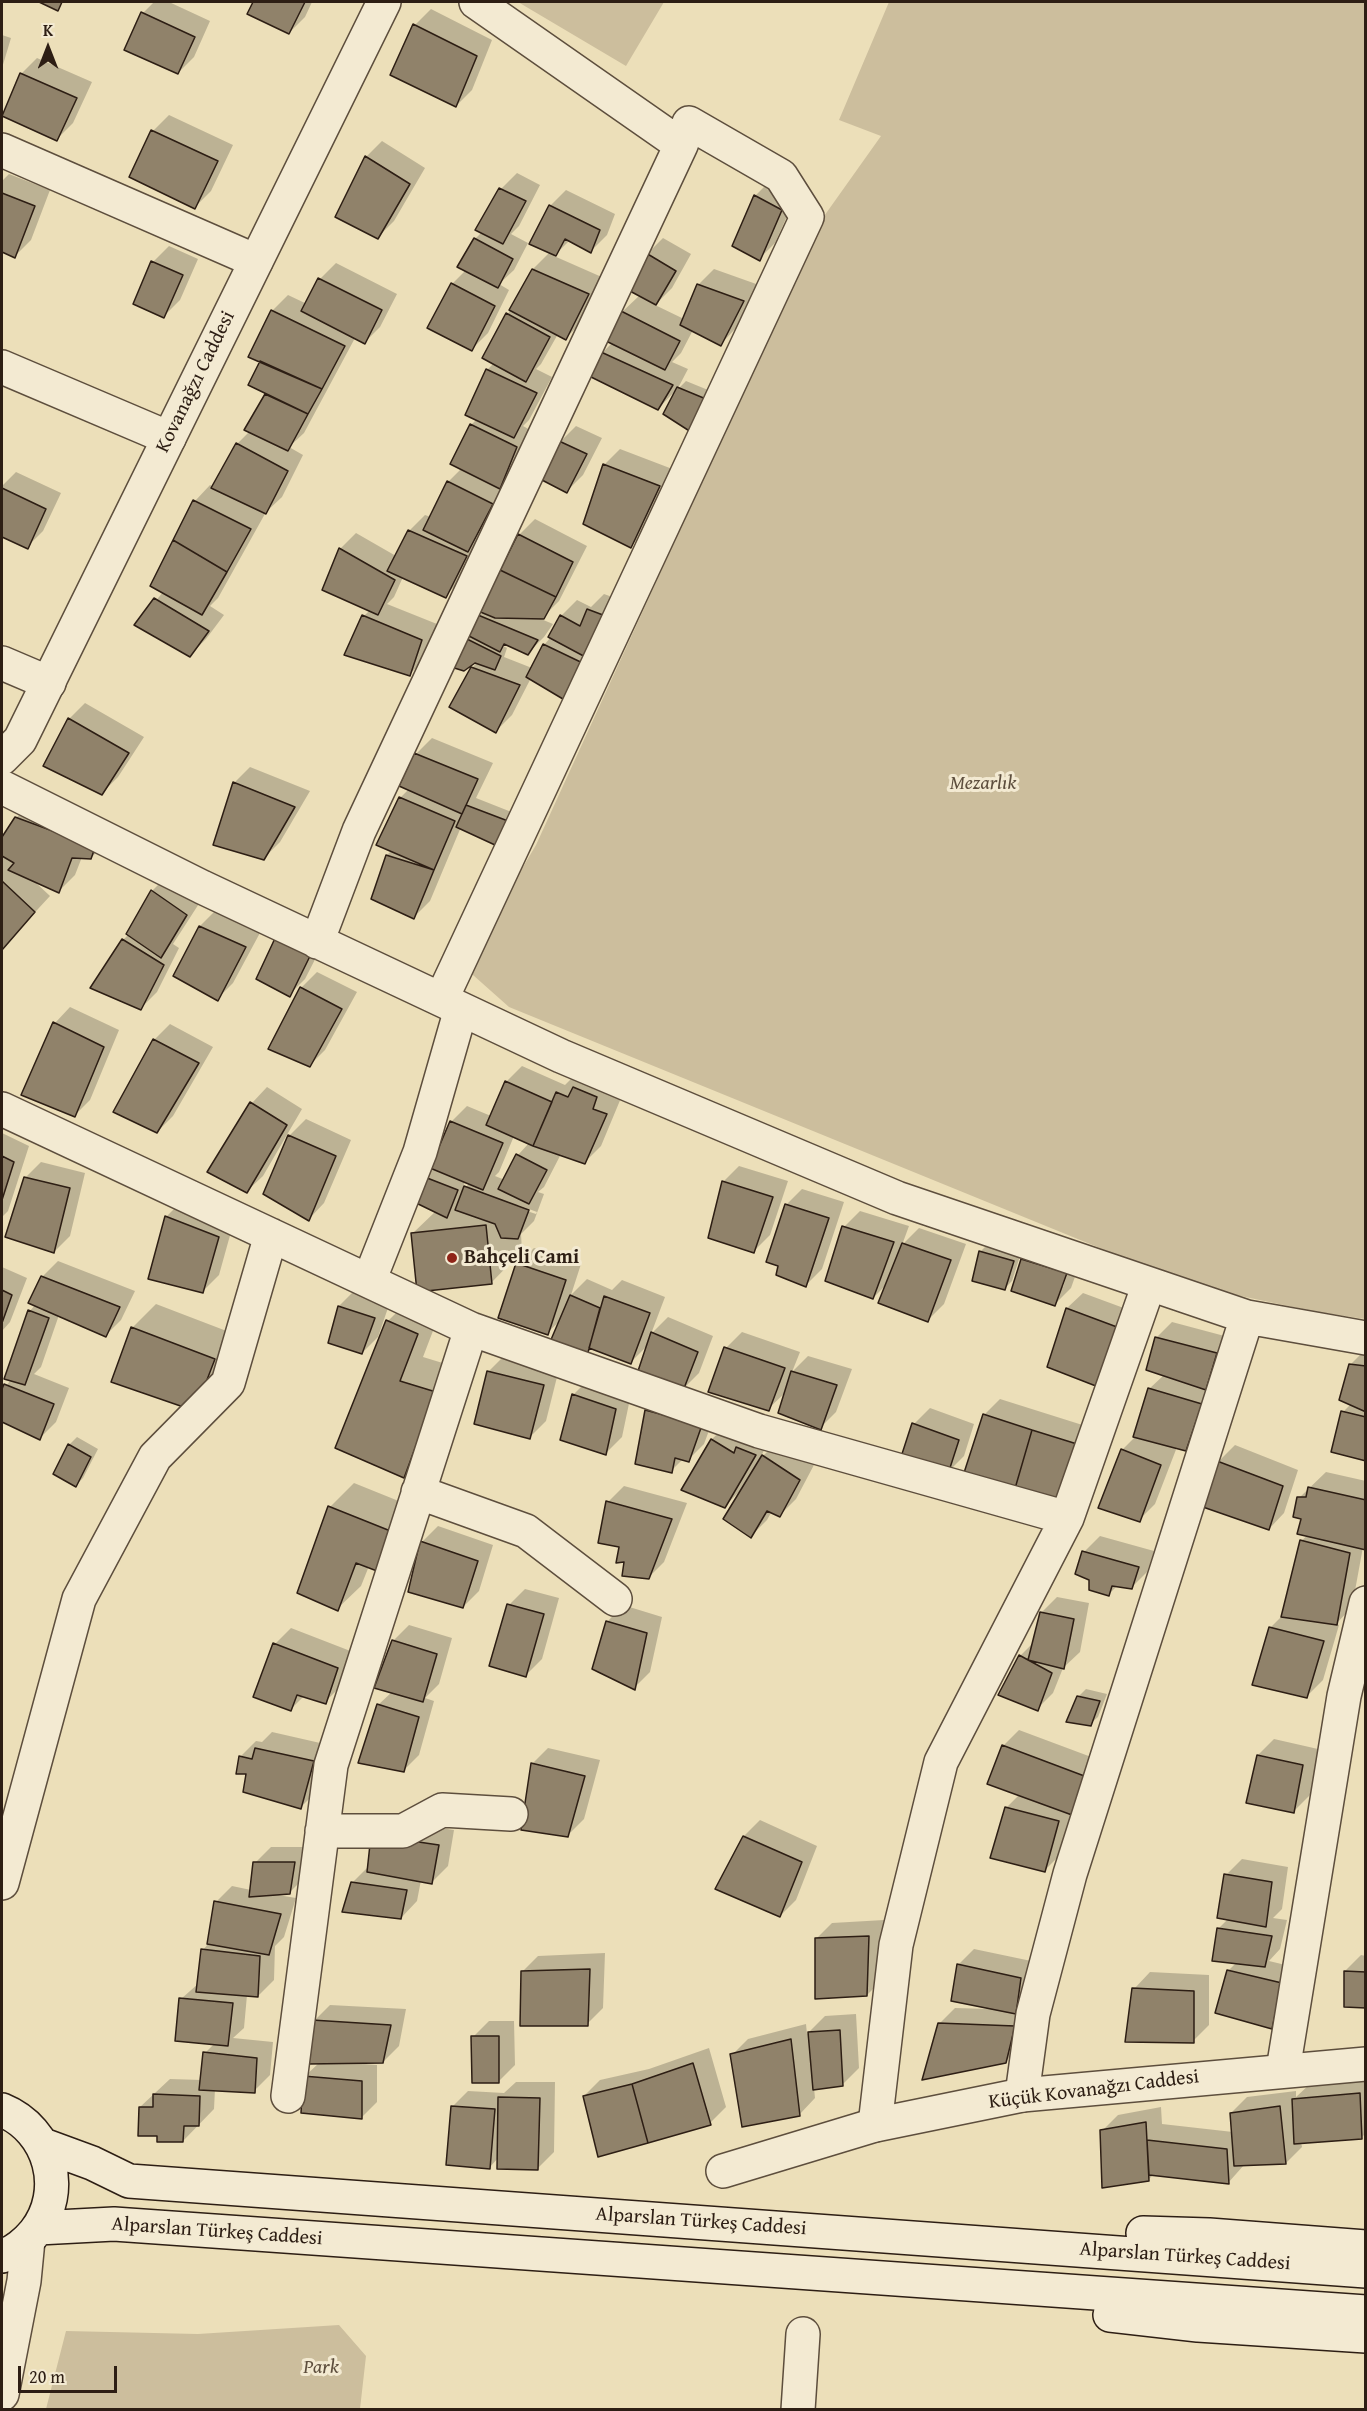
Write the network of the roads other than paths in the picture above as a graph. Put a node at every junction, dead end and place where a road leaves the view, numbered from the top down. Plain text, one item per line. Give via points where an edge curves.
1 (384, 2) edge
2 (476, 2) edge
3 (681, 145) junction
4 (2, 150) edge
5 (256, 261) junction
6 (2, 367) edge
7 (169, 438) junction
8 (2, 663) edge
9 (48, 682) junction
10 (2, 758) edge
11 (2, 787) edge
12 (317, 942) junction
13 (451, 1003) junction
14 (2, 1109) edge
15 (271, 1235) junction
16 (369, 1281) junction
17 (1149, 1284) junction
18 (1247, 1317) junction
19 (471, 1329) junction
20 (1365, 1338) edge
21 (418, 1492) junction
22 (1067, 1518) junction
23 (615, 1599) dead end
24 (1365, 1603) edge
25 (511, 1814) dead end
26 (322, 1831) junction
27 (2, 1883) edge
28 (1365, 2064) edge
29 (1283, 2070) junction
30 (1022, 2095) junction
31 (288, 2096) dead end
32 (2, 2110) edge
33 (875, 2125) junction
34 (43, 2145) junction
35 (723, 2171) dead end
36 (22, 2241) edge
37 (1037, 2246) junction
38 (1365, 2247) edge
39 (1365, 2271) edge
40 (1019, 2289) junction
41 (1365, 2312) edge
42 (803, 2334) dead end
43 (1365, 2336) edge
44 (2, 2394) edge
45 (798, 2409) edge

1 - 5 street, Kovanağzı Caddesi
2 - 3 street
3 - 12 street via 359,831
3 - 13 street via 689,123 781,176 807,217
4 - 5 street
5 - 7 street, Kovanağzı Caddesi
6 - 7 street
7 - 9 street, Kovanağzı Caddesi
8 - 9 street
9 - 10 street, Kovanağzı Caddesi via 20,740
11 - 12 street
12 - 13 street
13 - 16 street via 420,1152
13 - 17 street via 561,1056 897,1198
14 - 15 street
15 - 16 street
15 - 27 street via 228,1383 155,1457 80,1599
16 - 19 street
17 - 18 street
17 - 22 street
18 - 20 street
18 - 30 street via 1070,1874 1033,2014
19 - 21 street
19 - 22 street via 759,1431
21 - 23 street via 525,1532
21 - 26 street via 331,1765
22 - 33 street via 941,1762 896,1946
24 - 29 street via 1344,1696
25 - 26 street via 442,1810 403,1831
26 - 31 street
28 - 29 street, Küçük Kovanağzı Caddesi
29 - 30 street, Küçük Kovanağzı Caddesi
30 - 33 street, Küçük Kovanağzı Caddesi
32 - 34 street via 26,2125
33 - 35 street, Küçük Kovanağzı Caddesi
34 - 36 street via 52,2170 52,2196 44,2220
34 - 37 street, Alparslan Türkeş Caddesi via 129,2181
36 - 40 street, Alparslan Türkeş Caddesi via 114,2224
36 - 44 street via 24,2281
37 - 38 street via 1125,2233 1166,2233
37 - 39 street, Alparslan Türkeş Caddesi
40 - 41 street, Alparslan Türkeş Caddesi
40 - 43 street via 1067,2306 1129,2318
42 - 45 street

